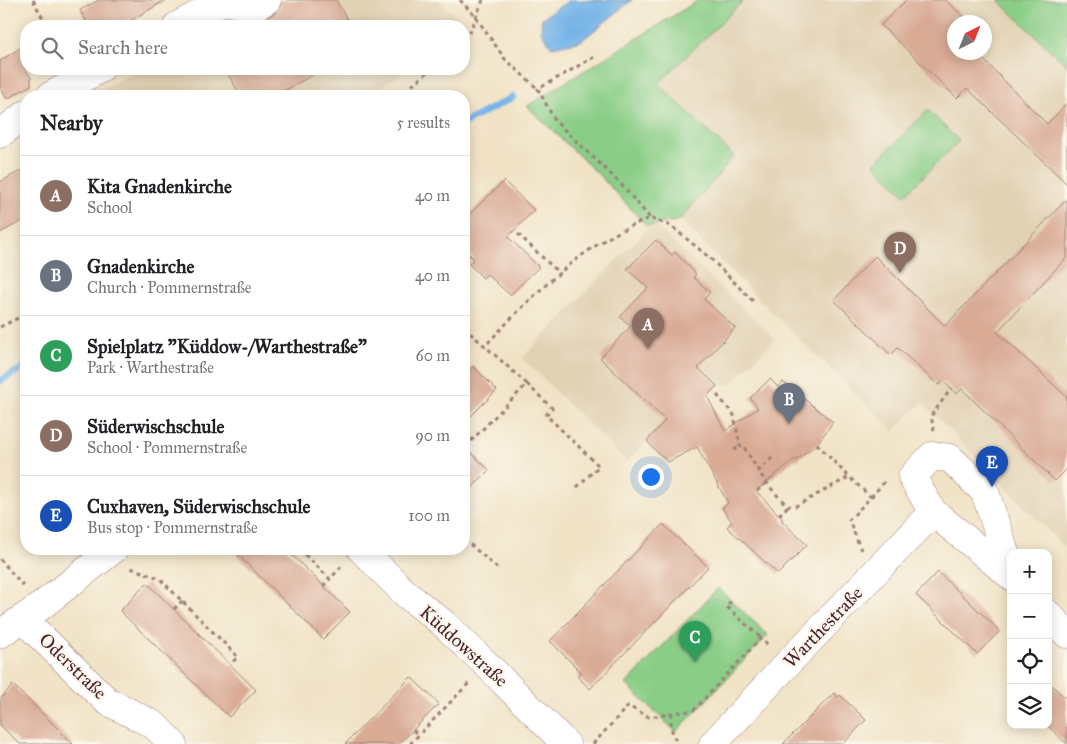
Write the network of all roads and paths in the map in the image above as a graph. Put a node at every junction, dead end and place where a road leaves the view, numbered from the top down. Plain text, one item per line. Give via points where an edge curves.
1 (33, 0) edge
2 (267, 0) edge
3 (460, 0) edge
4 (483, 0) edge
5 (476, 16) junction
6 (44, 20) edge
7 (188, 20) edge
8 (470, 31) edge
9 (594, 57) dead end
10 (89, 75) edge
11 (424, 75) edge
12 (538, 89) junction
13 (61, 90) edge
14 (407, 90) edge
15 (20, 119) edge
16 (0, 134) edge
17 (650, 218) junction
18 (518, 234) dead end
19 (559, 273) junction
20 (752, 301) dead end
21 (20, 317) edge
22 (0, 327) edge
23 (470, 333) edge
24 (485, 346) junction
25 (527, 384) junction
26 (951, 389) dead end
27 (716, 395) dead end
28 (470, 441) dead end
29 (817, 444) dead end
30 (740, 446) junction
31 (734, 450) dead end
32 (940, 456) junction
33 (773, 457) dead end
34 (758, 472) junction
35 (849, 477) junction
36 (766, 483) junction
37 (576, 488) dead end
38 (757, 491) dead end
39 (788, 506) junction
40 (933, 512) junction
41 (779, 515) dead end
42 (470, 544) edge
43 (106, 555) edge
44 (113, 555) edge
45 (305, 555) edge
46 (354, 555) edge
47 (0, 559) edge
48 (1007, 559) edge
49 (497, 568) dead end
50 (1007, 573) edge
51 (872, 576) junction
52 (330, 579) junction
53 (324, 586) dead end
54 (182, 601) junction
55 (731, 602) dead end
56 (174, 609) dead end
57 (32, 613) junction
58 (1052, 618) edge
59 (0, 634) edge
60 (1067, 634) edge
61 (761, 638) junction
62 (771, 648) dead end
63 (230, 664) dead end
64 (487, 665) junction
65 (671, 714) junction
66 (413, 730) dead end
67 (418, 735) junction
68 (173, 744) edge
69 (410, 744) edge
70 (566, 744) edge
71 (593, 744) edge
72 (677, 744) edge
73 (713, 744) edge

1 - 6 path
2 - 7 street via 255,7 223,1
3 - 5 path
4 - 5 path
5 - 8 path
5 - 12 path via 505,59
9 - 12 path
10 - 13 street
11 - 14 path
12 - 17 path via 555,121 621,184
15 - 16 street
17 - 19 path via 626,226
17 - 20 path via 671,226
18 - 19 path
19 - 24 path
21 - 22 path
23 - 24 path
24 - 25 path
25 - 28 path
25 - 37 path via 552,408 546,415 599,466
26 - 32 path via 931,416
27 - 30 path via 734,415
29 - 35 path
30 - 31 path
30 - 34 path via 743,445
32 - 40 street via 932,456 912,477
32 - 48 street via 950,458 985,492
33 - 34 path
34 - 36 path
35 - 39 path via 796,506
35 - 51 path via 870,497 849,520
36 - 38 path
36 - 39 path
39 - 41 path
40 - 50 street
40 - 51 street, Warthestraße
42 - 49 path
43 - 57 street
44 - 54 path via 117,563 159,578
45 - 52 path
46 - 52 path
46 - 64 street, Küddowstraße via 443,623
47 - 57 path
51 - 73 street, Warthestraße
52 - 53 path
54 - 56 path
54 - 63 path via 238,656
55 - 61 path via 726,606
57 - 59 street
57 - 68 street, Oderstraße via 107,701 154,725
58 - 60 street
61 - 62 path
61 - 65 path via 694,710
64 - 67 path
64 - 70 street, Küddowstraße
65 - 71 path via 649,718 628,706
65 - 72 path
66 - 67 path
67 - 69 path

